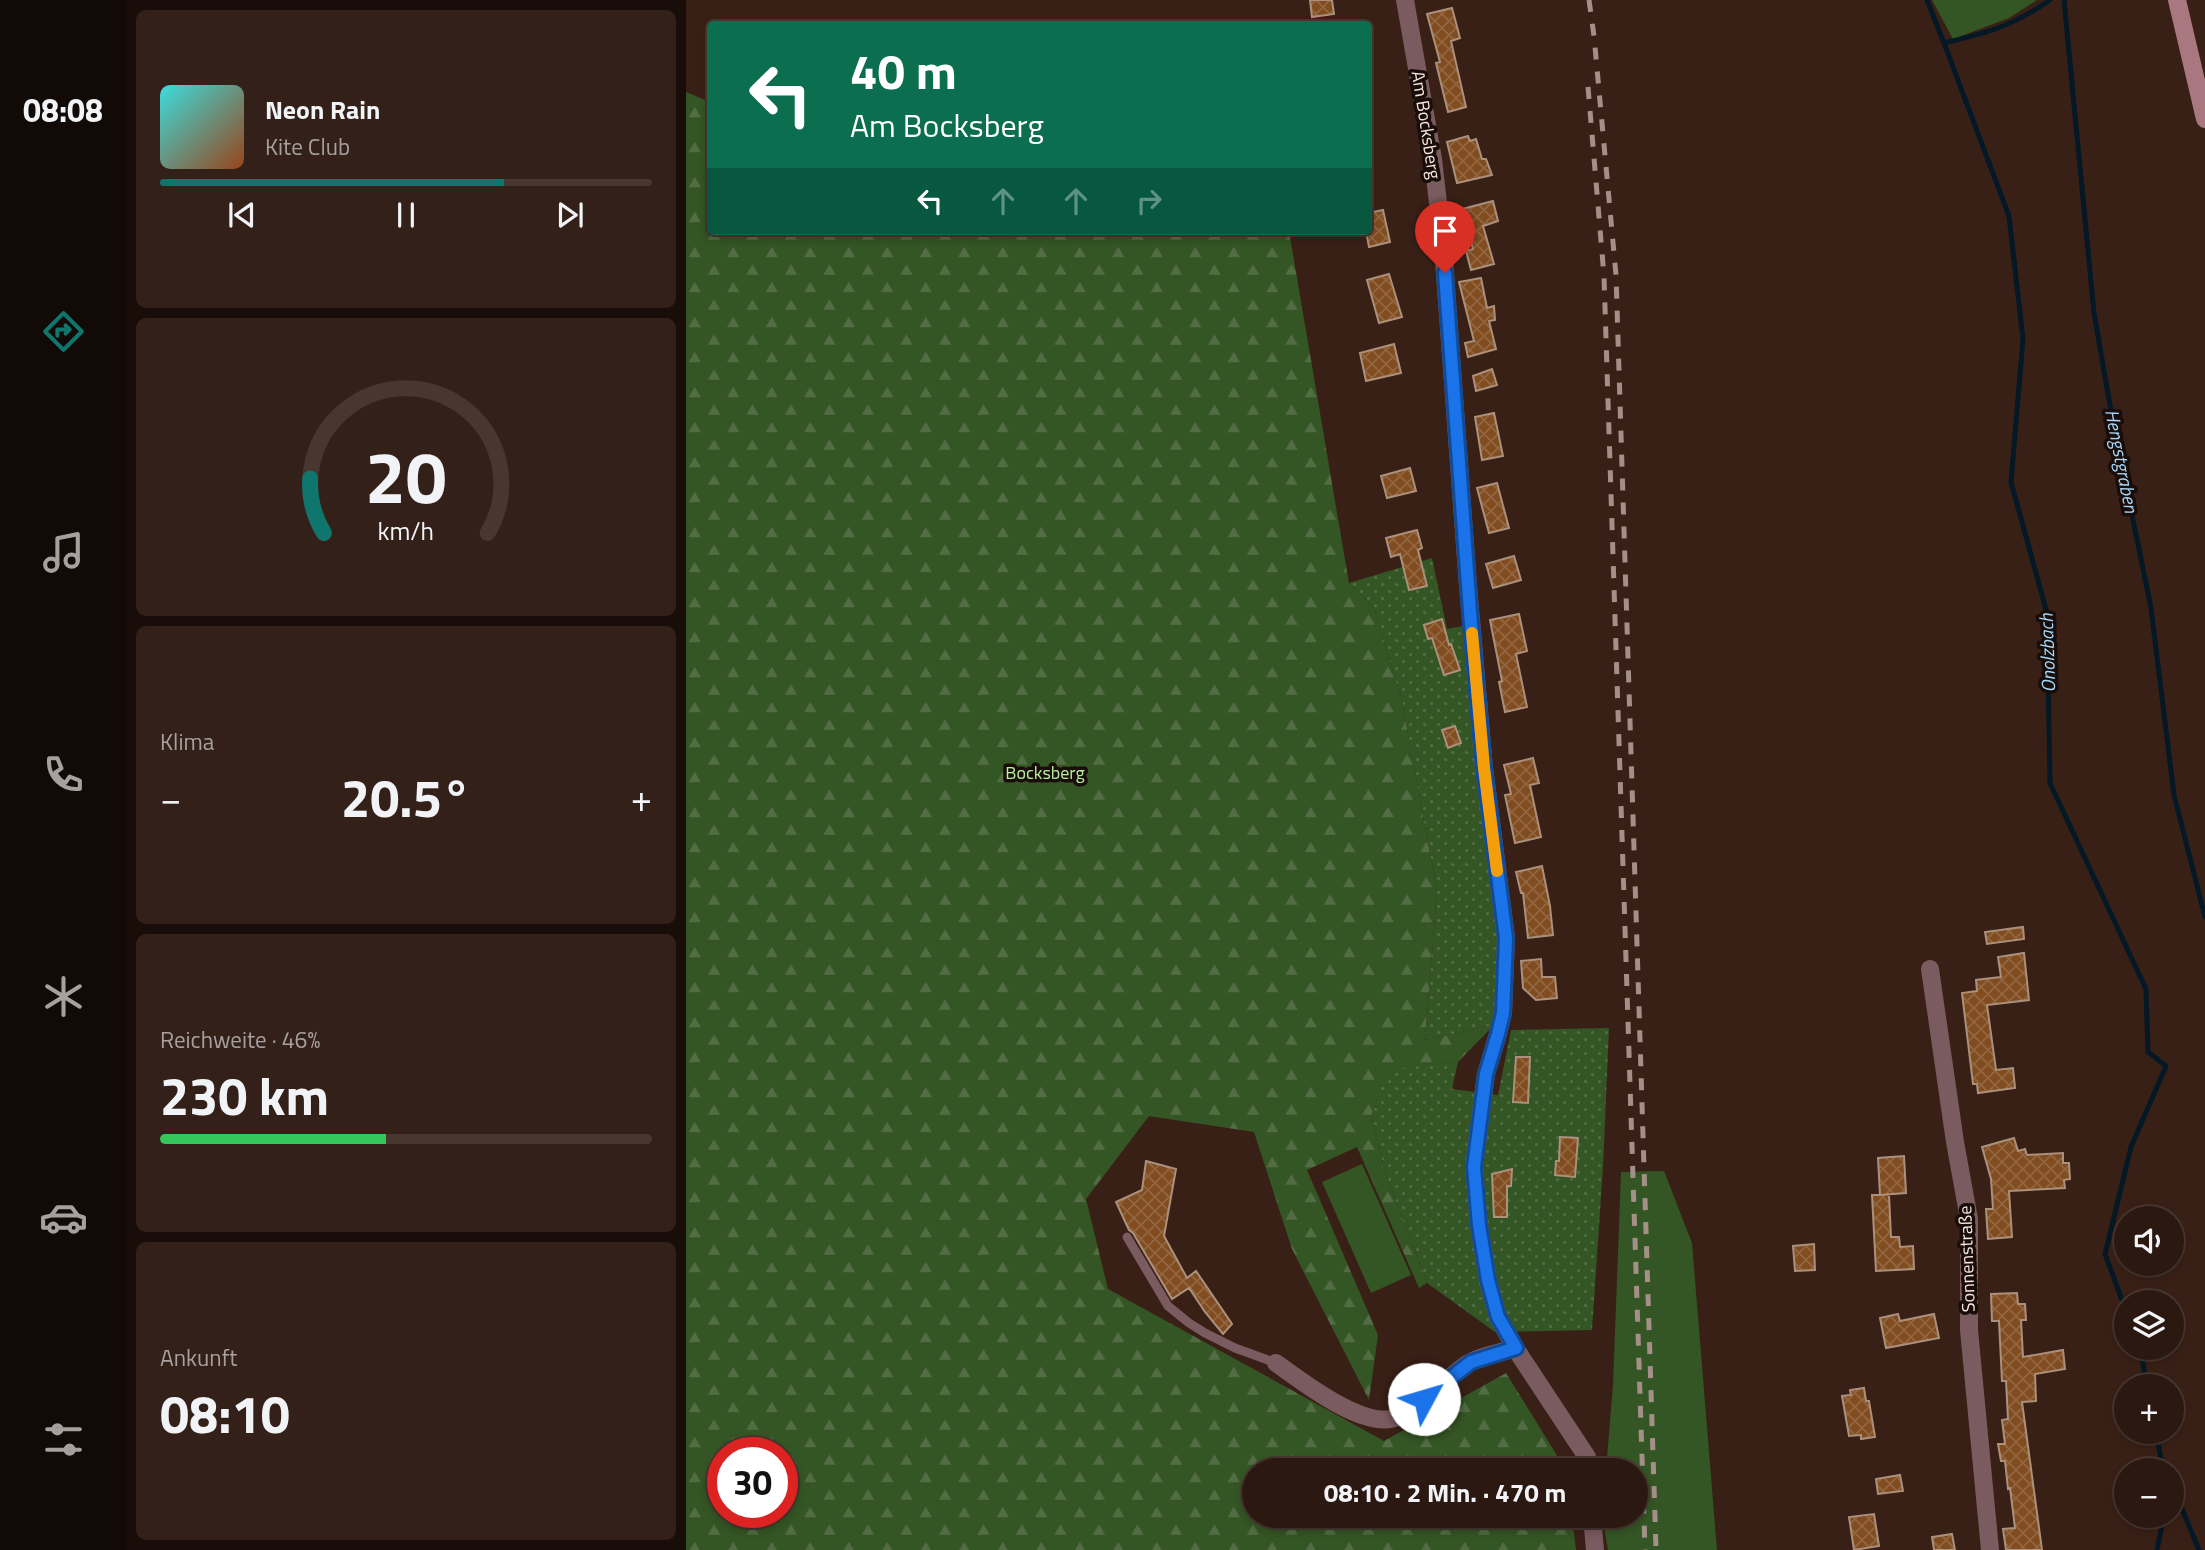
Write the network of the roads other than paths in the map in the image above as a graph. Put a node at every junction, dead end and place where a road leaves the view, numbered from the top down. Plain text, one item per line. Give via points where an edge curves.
1 (1405, 0) edge
2 (2177, 0) edge
3 (2205, 119) edge
4 (1930, 969) dead end
5 (1127, 1237) dead end
6 (1516, 1348) junction
7 (1276, 1363) joint
8 (1587, 1458) edge
9 (1593, 1528) edge
10 (1595, 1550) edge
11 (1990, 1550) edge

1 - 6 street, Am Bocksberg via 1439,209 1480,729 1506,938 1503,1013 1486,1074 1474,1167 1488,1280 1498,1317
2 - 3 main road
4 - 11 street, Sonnenstraße via 1969,1219 1969,1330
5 - 7 lane via 1168,1306 1205,1333
6 - 7 street via 1471,1362 1408,1412 1390,1419 1345,1407
6 - 8 street, Am Bocksberg
9 - 10 street

